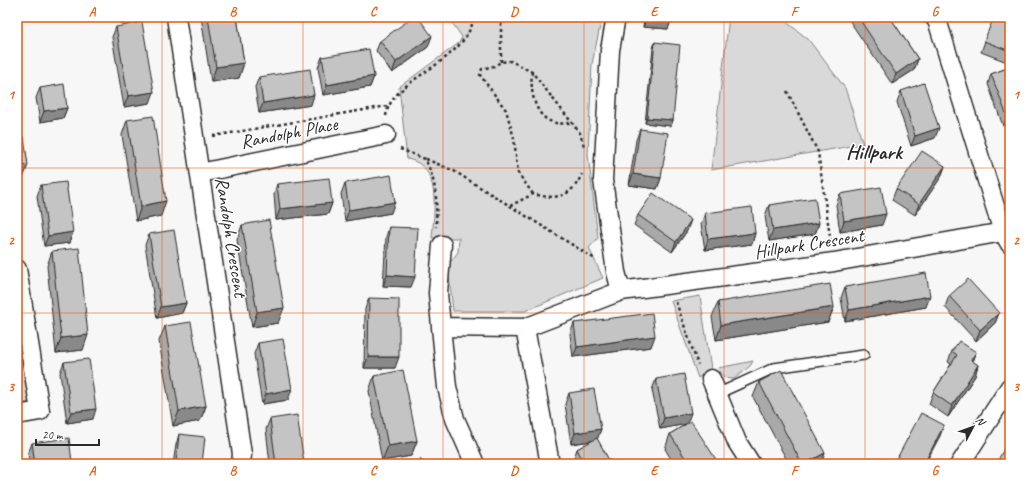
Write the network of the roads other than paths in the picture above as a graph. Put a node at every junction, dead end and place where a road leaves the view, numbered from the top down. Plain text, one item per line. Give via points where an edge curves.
1 (176, 17) edge
2 (616, 17) edge
3 (937, 18) edge
4 (386, 135) road end
5 (200, 173) junction
6 (1007, 238) edge
7 (442, 245) road end
8 (17, 269) edge
9 (621, 291) junction
10 (441, 327) junction
11 (525, 328) junction
12 (864, 355) dead end
13 (714, 386) joint
14 (1010, 387) edge
15 (17, 415) edge
16 (241, 464) edge
17 (475, 464) edge
18 (550, 464) edge
19 (750, 464) edge
20 (960, 464) edge

1 - 5 street, Randolph Crescent
2 - 9 street via 610,50 603,180
3 - 6 street
4 - 5 street, Randolph Place
5 - 16 street, Randolph Crescent via 241,446
6 - 9 street, Hillpark Crescent
7 - 10 street via 438,293
8 - 15 street via 40,411
9 - 11 street, Hillpark Crescent
10 - 11 street
10 - 17 street via 447,387 455,419
11 - 18 street
12 - 13 lane via 774,368
13 - 19 street via 737,442
14 - 20 street

